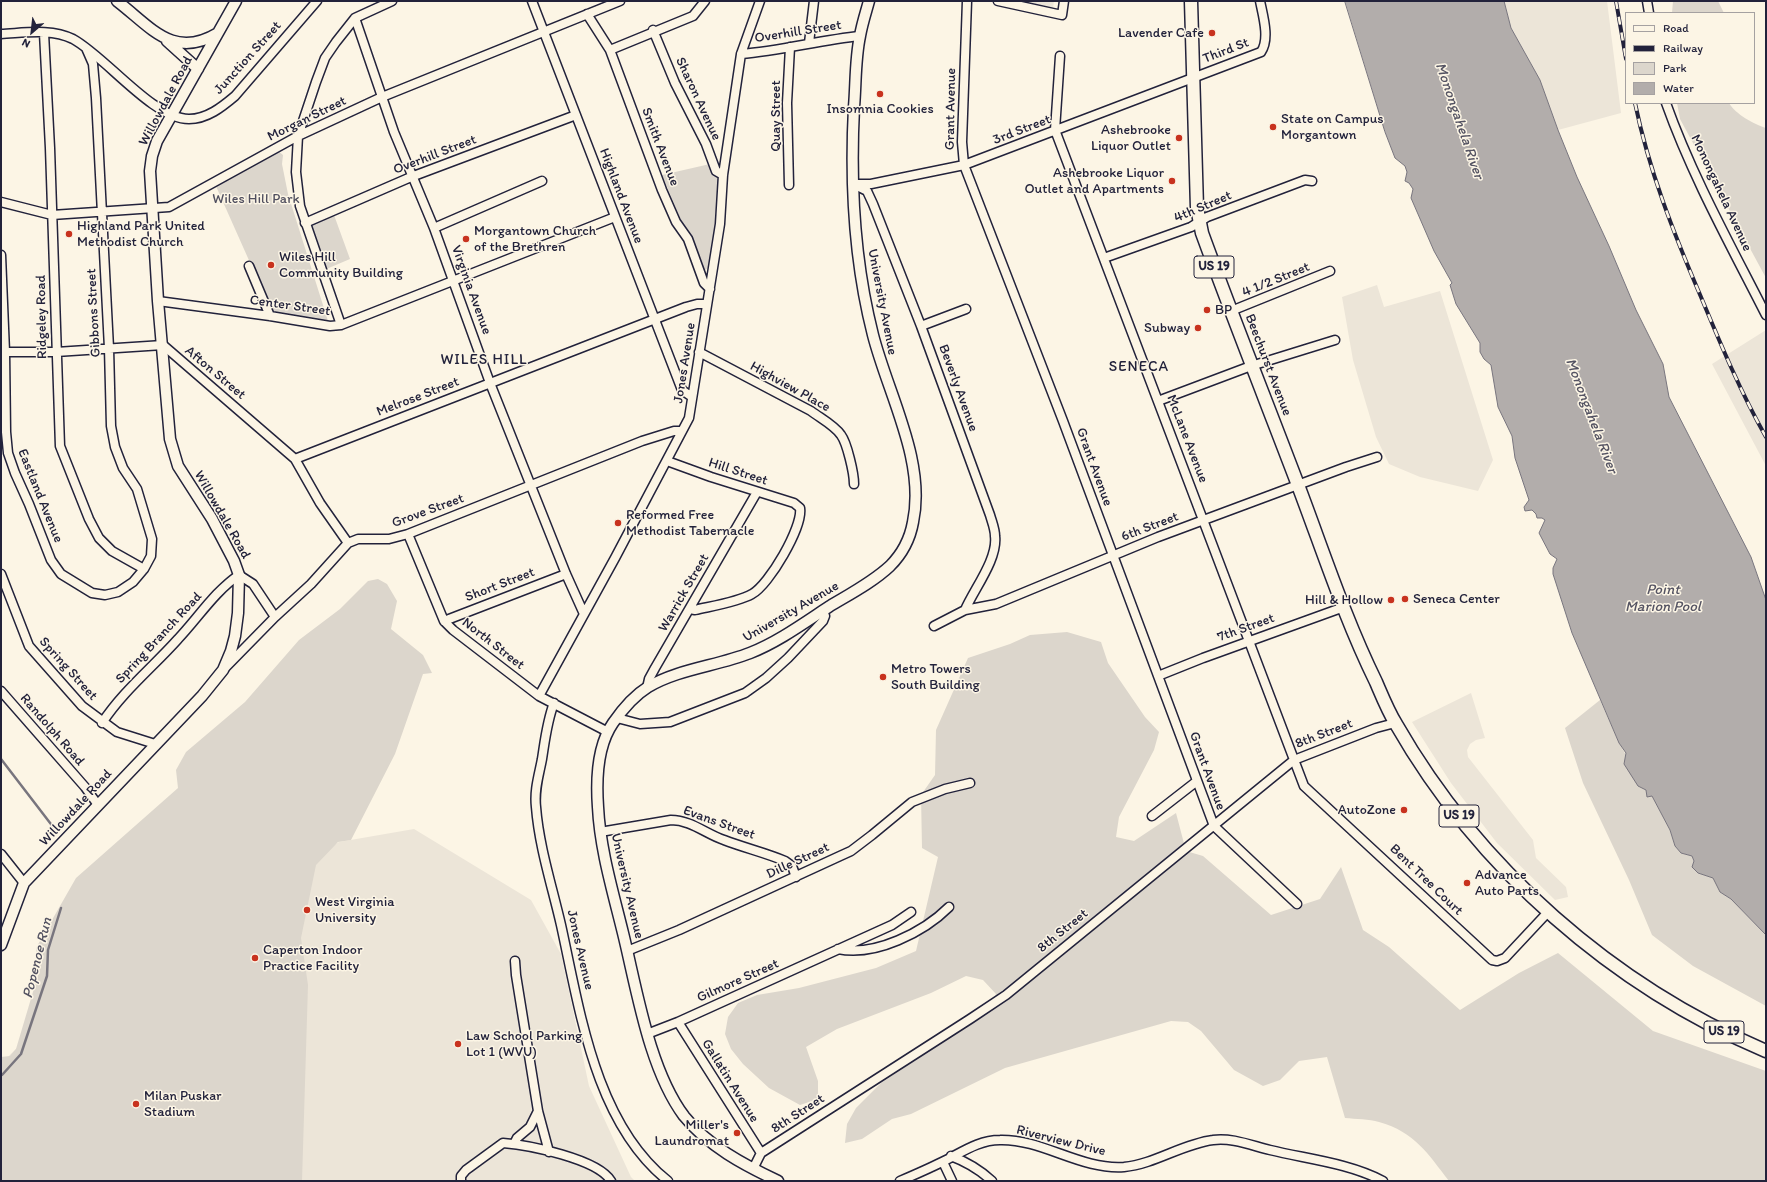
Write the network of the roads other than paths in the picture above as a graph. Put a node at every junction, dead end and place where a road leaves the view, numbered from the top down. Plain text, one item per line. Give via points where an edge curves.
1 (117, 1) edge
2 (236, 1) edge
3 (317, 1) edge
4 (392, 1) edge
5 (532, 1) edge
6 (620, 1) edge
7 (705, 1) edge
8 (760, 1) edge
9 (814, 1) edge
10 (869, 1) edge
11 (967, 1) edge
12 (998, 1) edge
13 (1064, 1) edge
14 (1191, 1) edge
15 (1260, 1) edge
16 (1647, 1) edge
17 (1649, 12) edge
18 (587, 14) junction
19 (355, 18) junction
20 (653, 30) junction
21 (44, 32) junction
22 (218, 33) junction
23 (544, 33) junction
24 (1, 34) edge
25 (161, 36) junction
26 (860, 36) junction
27 (809, 43) junction
28 (790, 47) junction
29 (86, 48) junction
30 (610, 50) junction
31 (742, 54) junction
32 (1060, 56) dead end
33 (198, 69) junction
34 (1194, 76) junction
35 (382, 97) junction
36 (1666, 104) edge
37 (172, 115) junction
38 (576, 115) junction
39 (1055, 130) junction
40 (298, 136) junction
41 (964, 165) junction
42 (723, 175) junction
43 (411, 177) junction
44 (542, 181) dead end
45 (1312, 181) dead end
46 (853, 184) junction
47 (789, 185) dead end
48 (1, 202) edge
49 (153, 210) junction
50 (101, 212) junction
51 (52, 215) junction
52 (615, 217) junction
53 (1200, 222) junction
54 (304, 223) junction
55 (434, 228) junction
56 (1, 255) edge
57 (1104, 258) junction
58 (249, 266) dead end
59 (1330, 271) dead end
60 (454, 282) junction
61 (710, 289) junction
62 (158, 301) junction
63 (707, 304) junction
64 (966, 309) dead end
65 (1231, 312) junction
66 (1766, 315) edge
67 (270, 316) junction
68 (655, 319) junction
69 (341, 325) junction
70 (921, 326) junction
71 (1335, 340) dead end
72 (163, 345) junction
73 (109, 348) junction
74 (5, 352) junction
75 (56, 352) junction
76 (699, 352) junction
77 (1251, 366) junction
78 (490, 383) junction
79 (692, 397) junction
80 (1158, 401) junction
81 (682, 430) junction
82 (1378, 457) dead end
83 (296, 459) junction
84 (667, 461) junction
85 (854, 484) dead end
86 (530, 485) junction
87 (1298, 485) junction
88 (757, 492) junction
89 (1203, 520) junction
90 (408, 534) junction
91 (348, 543) junction
92 (1112, 556) junction
93 (144, 569) junction
94 (1, 574) edge
95 (566, 574) junction
96 (239, 575) junction
97 (1344, 607) junction
98 (690, 608) junction
99 (965, 610) junction
100 (822, 611) junction
101 (584, 614) junction
102 (274, 617) junction
103 (444, 621) junction
104 (934, 626) dead end
105 (1250, 641) junction
106 (223, 670) junction
107 (1158, 676) junction
108 (647, 688) junction
109 (1, 691) edge
110 (539, 696) junction
111 (554, 703) junction
112 (617, 718) junction
113 (102, 723) junction
114 (1395, 723) junction
115 (608, 732) junction
116 (155, 744) junction
117 (1294, 760) junction
118 (1197, 781) junction
119 (970, 783) dead end
120 (98, 805) junction
121 (1152, 816) dead end
122 (1214, 826) junction
123 (600, 832) junction
124 (1, 854) edge
125 (796, 877) junction
126 (24, 883) junction
127 (1297, 904) dead end
128 (949, 907) dead end
129 (911, 912) dead end
130 (1549, 912) junction
131 (1, 945) edge
132 (838, 949) junction
133 (627, 951) junction
134 (515, 961) dead end
135 (678, 1022) junction
136 (647, 1034) junction
137 (1766, 1051) edge
138 (538, 1112) junction
139 (514, 1144) junction
140 (549, 1152) junction
141 (761, 1153) junction
142 (951, 1156) junction
143 (943, 1162) junction
144 (753, 1169) junction
145 (461, 1181) edge
146 (611, 1181) edge
147 (668, 1181) edge
148 (778, 1181) edge
149 (900, 1181) edge
150 (952, 1181) edge
151 (992, 1181) edge
152 (1383, 1181) edge

1 - 25 street
2 - 22 street, Willowdale Road
3 - 37 street, Junction Street via 248,81 221,107 204,116 189,119
4 - 19 street
5 - 23 street, Highland Avenue
6 - 18 street, Morgan Street
7 - 20 street via 693,16
8 - 31 street, Jones Avenue
9 - 27 street
10 - 26 street, University Avenue
11 - 41 street, Grant Avenue via 962,142
12 - 13 street via 1062,15
14 - 34 main road, Beechurst Avenue / US 19
15 - 34 street, Third St via 1265,47 1261,52
16 - 17 street
18 - 23 street, Morgan Street
18 - 30 street, Smith Avenue
19 - 35 street, Virginia Avenue
19 - 40 street via 325,58
20 - 30 street
20 - 42 street, Sharon Avenue via 716,171
21 - 24 street, Junction Street
21 - 29 street, Junction Street via 72,39
21 - 51 street, Ridgeley Road
22 - 25 street via 204,42 189,44
22 - 33 street, Willowdale Road
23 - 35 street, Morgan Street
23 - 38 street, Highland Avenue
25 - 33 street
26 - 27 street, Overhill Street
26 - 46 street, University Avenue via 853,136
27 - 28 street, Overhill Street
28 - 31 street, Overhill Street
28 - 47 street, Quay Street via 787,110
29 - 37 street, Junction Street via 152,103
29 - 50 street, Gibbons Street via 93,64
30 - 61 street, Smith Avenue via 662,190 676,222 688,240 704,283
31 - 42 street, Jones Avenue
32 - 39 street, McLane Avenue
33 - 37 street, Willowdale Road
34 - 39 street, 3rd Street
34 - 53 main road, Beechurst Avenue / US 19 via 1197,208
35 - 40 street, Morgan Street
35 - 43 street, Virginia Avenue
36 - 66 street, Monongahela Avenue via 1692,164
37 - 49 street, Willowdale Road via 157,141 152,156 150,171
38 - 43 street, Overhill Street
38 - 52 street, Highland Avenue
39 - 41 street, 3rd Street
39 - 57 street, McLane Avenue
40 - 49 street, Morgan Street via 169,208
40 - 54 street via 297,189
41 - 46 street, 3rd Street via 871,184
41 - 92 street, Grant Avenue via 1063,420
42 - 61 street, Jones Avenue via 720,224
43 - 54 street, Overhill Street
43 - 55 street, Virginia Avenue
44 - 55 street
45 - 53 street, 4th Street via 1306,180 1207,217
46 - 70 street, Beverly Avenue via 866,191
46 - 100 street, University Avenue via 858,265 873,336 912,462 917,504 905,547 890,565 875,578
48 - 51 street, Morgan Street
49 - 50 street, Morgan Street
49 - 62 street, Willowdale Road
50 - 51 street, Morgan Street
50 - 73 street, Gibbons Street
51 - 75 street, Ridgeley Road
52 - 60 street, Center Street
52 - 68 street, Highland Avenue
53 - 57 street, 4th Street
53 - 65 main road, Beechurst Avenue / US 19 via 1202,234
54 - 69 street
55 - 60 street, Virginia Avenue
56 - 74 street, Eastland Avenue
57 - 80 street, McLane Avenue
58 - 67 street
59 - 65 street, 4 1/2 Street
60 - 69 street, Center Street
60 - 78 street, Virginia Avenue
61 - 63 street, Jones Avenue
62 - 67 street, Center Street
62 - 72 street, Willowdale Road
63 - 68 street, Melrose Street via 686,307
63 - 76 street, Jones Avenue
64 - 70 street
65 - 77 main road, Beechurst Avenue / US 19
67 - 69 street, Center Street via 330,326
68 - 78 street, Melrose Street
68 - 79 street, Highland Avenue via 682,390
70 - 99 street, Beverly Avenue via 996,537 986,571
71 - 77 street
72 - 73 street, Afton Street
72 - 83 street, Afton Street
72 - 96 street, Willowdale Road via 173,454 212,518
73 - 75 street, Afton Street
73 - 93 street, Gibbons Street via 111,426 115,447 137,489 152,539 151,556
74 - 75 street, Afton Street
74 - 93 street, Eastland Avenue via 8,453 51,560 61,574 77,586 92,593 105,595 118,592 133,582
75 - 93 street, Ridgeley Road via 58,433 66,463 99,538 112,551
76 - 79 street, Jones Avenue
76 - 85 street, Highview Place via 827,422 841,435 854,473
77 - 80 street
77 - 87 main road, Beechurst Avenue / US 19
78 - 83 street, Melrose Street
78 - 86 street, Virginia Avenue
79 - 81 street, Jones Avenue via 689,418
80 - 89 street, McLane Avenue
81 - 84 street, Jones Avenue
81 - 86 street, Grove Street via 642,441
82 - 87 street, 6th Street
83 - 91 street, Afton Street via 320,503
84 - 88 street, Hill Street
84 - 101 street, Jones Avenue
86 - 90 street, Grove Street
86 - 95 street, Virginia Avenue
87 - 89 street, 6th Street
87 - 97 main road, Beechurst Avenue / US 19
88 - 98 street, Warrick Street
88 - 98 street, Hill Street via 794,503 800,508 798,524 781,560 752,594 696,610
89 - 92 street, 6th Street
89 - 105 street, McLane Avenue
90 - 91 street, Grove Street via 389,538 358,539
90 - 103 street, North Street
91 - 102 street via 312,584
92 - 99 street, 6th Street via 996,604
92 - 107 street, Grant Avenue
94 - 113 street, Spring Street via 29,646 82,706
95 - 101 street, Virginia Avenue
95 - 103 street, Short Street
96 - 102 street via 253,584
96 - 106 street, Willowdale Road via 235,636
96 - 113 street, Spring Branch Road via 223,588 172,646 131,687
97 - 105 street, 7th Street
97 - 114 main road, Beechurst Avenue / US 19
98 - 108 street, Warrick Street via 652,674
99 - 104 street, 6th Street
100 - 108 street, University Avenue via 746,655 670,678
100 - 112 street via 825,616 823,621 766,678 745,693 670,722 640,724
101 - 110 street, Jones Avenue
102 - 106 street
103 - 110 street, North Street
105 - 107 street, 7th Street
105 - 117 street, McLane Avenue
106 - 116 street, Willowdale Road via 202,696
107 - 118 street, Grant Avenue
108 - 112 street, University Avenue
109 - 120 street, Randolph Road
110 - 111 street, North Street
111 - 115 street, North Street
111 - 147 street, Jones Avenue via 536,790 536,806 574,982 589,1044 611,1105 642,1158
112 - 115 street, University Avenue
113 - 116 street, Spring Street via 117,732
114 - 117 street, 8th Street
114 - 130 main road, US 19 via 1458,815 1503,867
115 - 123 street, University Avenue via 599,766
116 - 120 street, Willowdale Road
117 - 122 street, 8th Street
117 - 130 street, Bent Tree Court via 1304,786 1492,960 1505,958
118 - 121 street
118 - 122 street, Grant Avenue
119 - 125 street, Dille Street via 945,789 912,802 851,851
120 - 126 street, Willowdale Road
122 - 127 street, Grant Avenue
122 - 141 street, 8th Street via 1006,994 970,1020
123 - 125 street, Evans Street via 680,820 724,840 786,861 792,866
123 - 133 street, University Avenue
124 - 126 street
125 - 133 street, Dille Street
126 - 131 street, Willowdale Road
128 - 132 street, Gilmore Street via 927,926 900,940 849,952
129 - 132 street, Gilmore Street via 892,925
130 - 137 main road, US 19 via 1602,957 1640,984 1725,1033
132 - 135 street, Gilmore Street
133 - 136 street, University Avenue
134 - 138 street
135 - 136 street, Gilmore Street
135 - 141 street, Gallatin Avenue
136 - 144 street, University Avenue via 670,1091 683,1114 701,1134
138 - 139 street via 530,1127
138 - 140 street
139 - 140 street
139 - 145 street via 503,1143 498,1146 466,1170 461,1176
140 - 146 street via 572,1157 597,1168 609,1176
141 - 144 street
142 - 143 street, Riverview Drive
142 - 151 street via 964,1160
142 - 152 street, Riverview Drive via 986,1141 1000,1140 1015,1141 1085,1163 1123,1167 1141,1164 1216,1139 1338,1165
143 - 149 street, Riverview Drive
143 - 150 street
144 - 148 street, University Avenue

